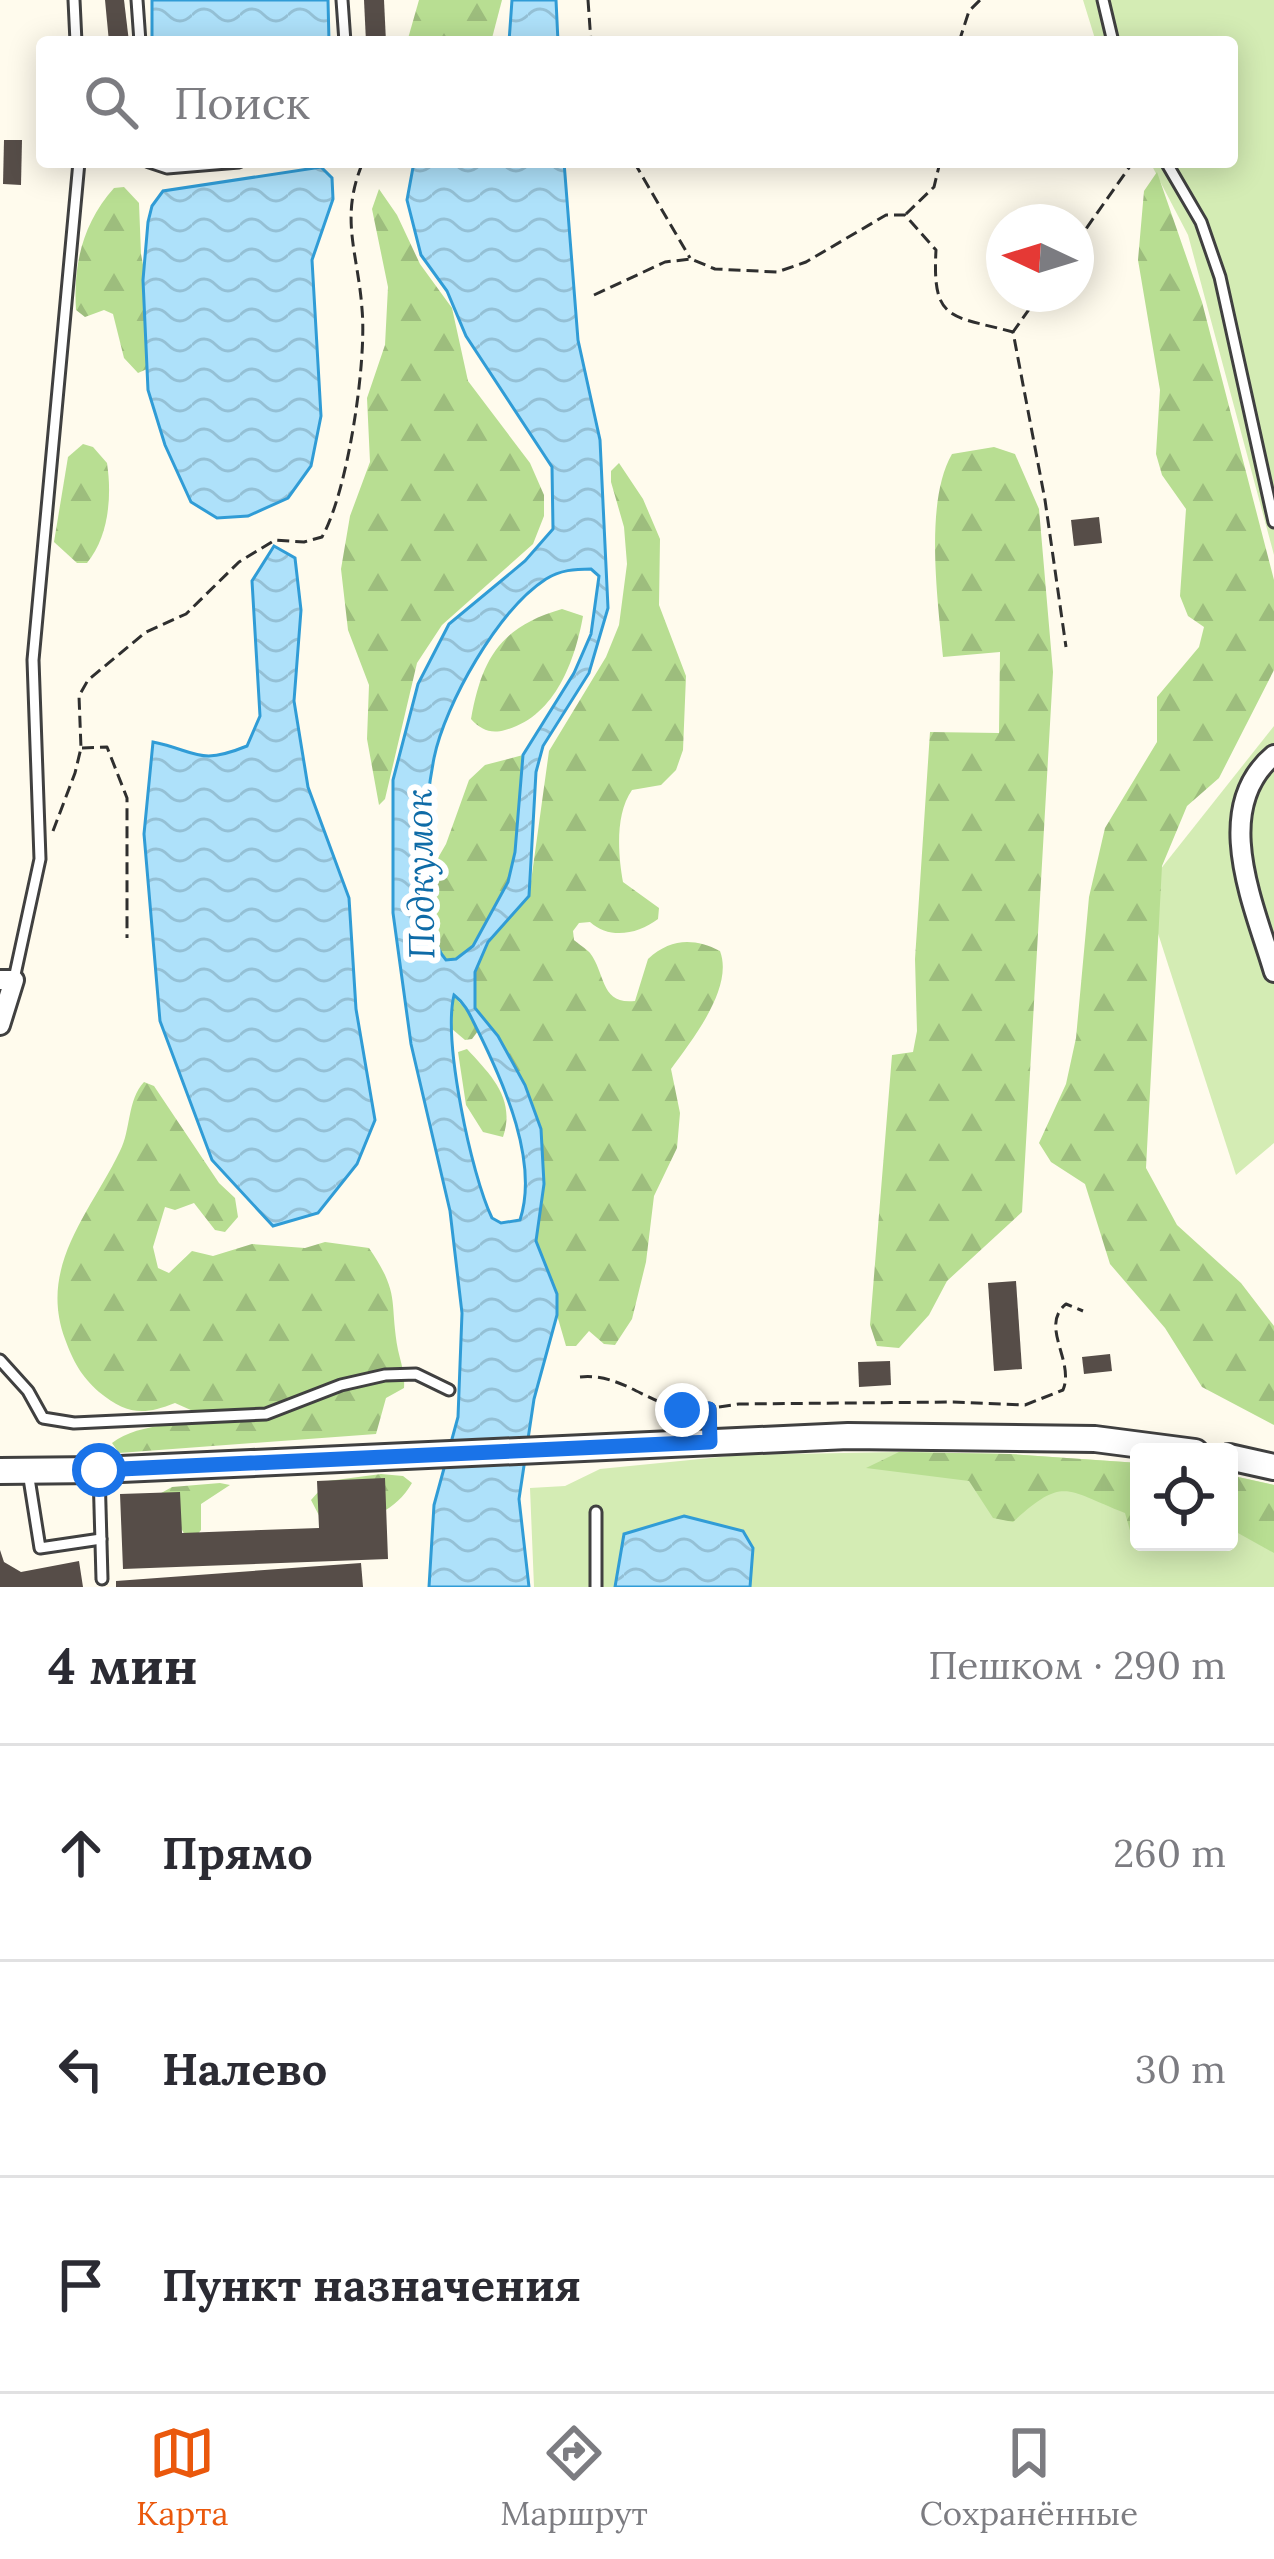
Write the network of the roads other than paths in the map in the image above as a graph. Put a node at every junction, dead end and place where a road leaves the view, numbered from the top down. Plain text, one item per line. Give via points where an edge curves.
1 (74, 0) edge
2 (137, 0) edge
3 (341, 0) edge
4 (1103, 0) edge
5 (76, 36) edge
6 (140, 36) edge
7 (344, 36) edge
8 (1112, 36) edge
9 (78, 168) edge
10 (1170, 168) edge
11 (1274, 522) edge
12 (1274, 755) edge
13 (1274, 972) edge
14 (7, 980) edge
15 (0, 1025) edge
16 (0, 1360) edge
17 (448, 1390) dead end
18 (709, 1409) road end
19 (710, 1442) junction
20 (1130, 1444) edge
21 (1238, 1458) edge
22 (1274, 1467) edge
23 (99, 1470) junction
24 (0, 1471) edge
25 (28, 1471) junction
26 (596, 1512) dead end
27 (101, 1539) junction
28 (102, 1579) dead end
29 (596, 1587) edge

1 - 5 lane
2 - 6 lane
3 - 7 lane
4 - 8 lane
9 - 14 lane via 33,660 40,860
10 - 11 lane via 1220,277
12 - 13 street via 1244,805 1239,836
14 - 15 street
16 - 17 lane via 43,1418 74,1424 266,1414 385,1375 416,1374
18 - 19 lane
19 - 20 street via 848,1436
19 - 23 street
21 - 22 street
23 - 25 street
23 - 27 lane
24 - 25 street
25 - 27 lane via 40,1548
26 - 29 lane
27 - 28 lane

